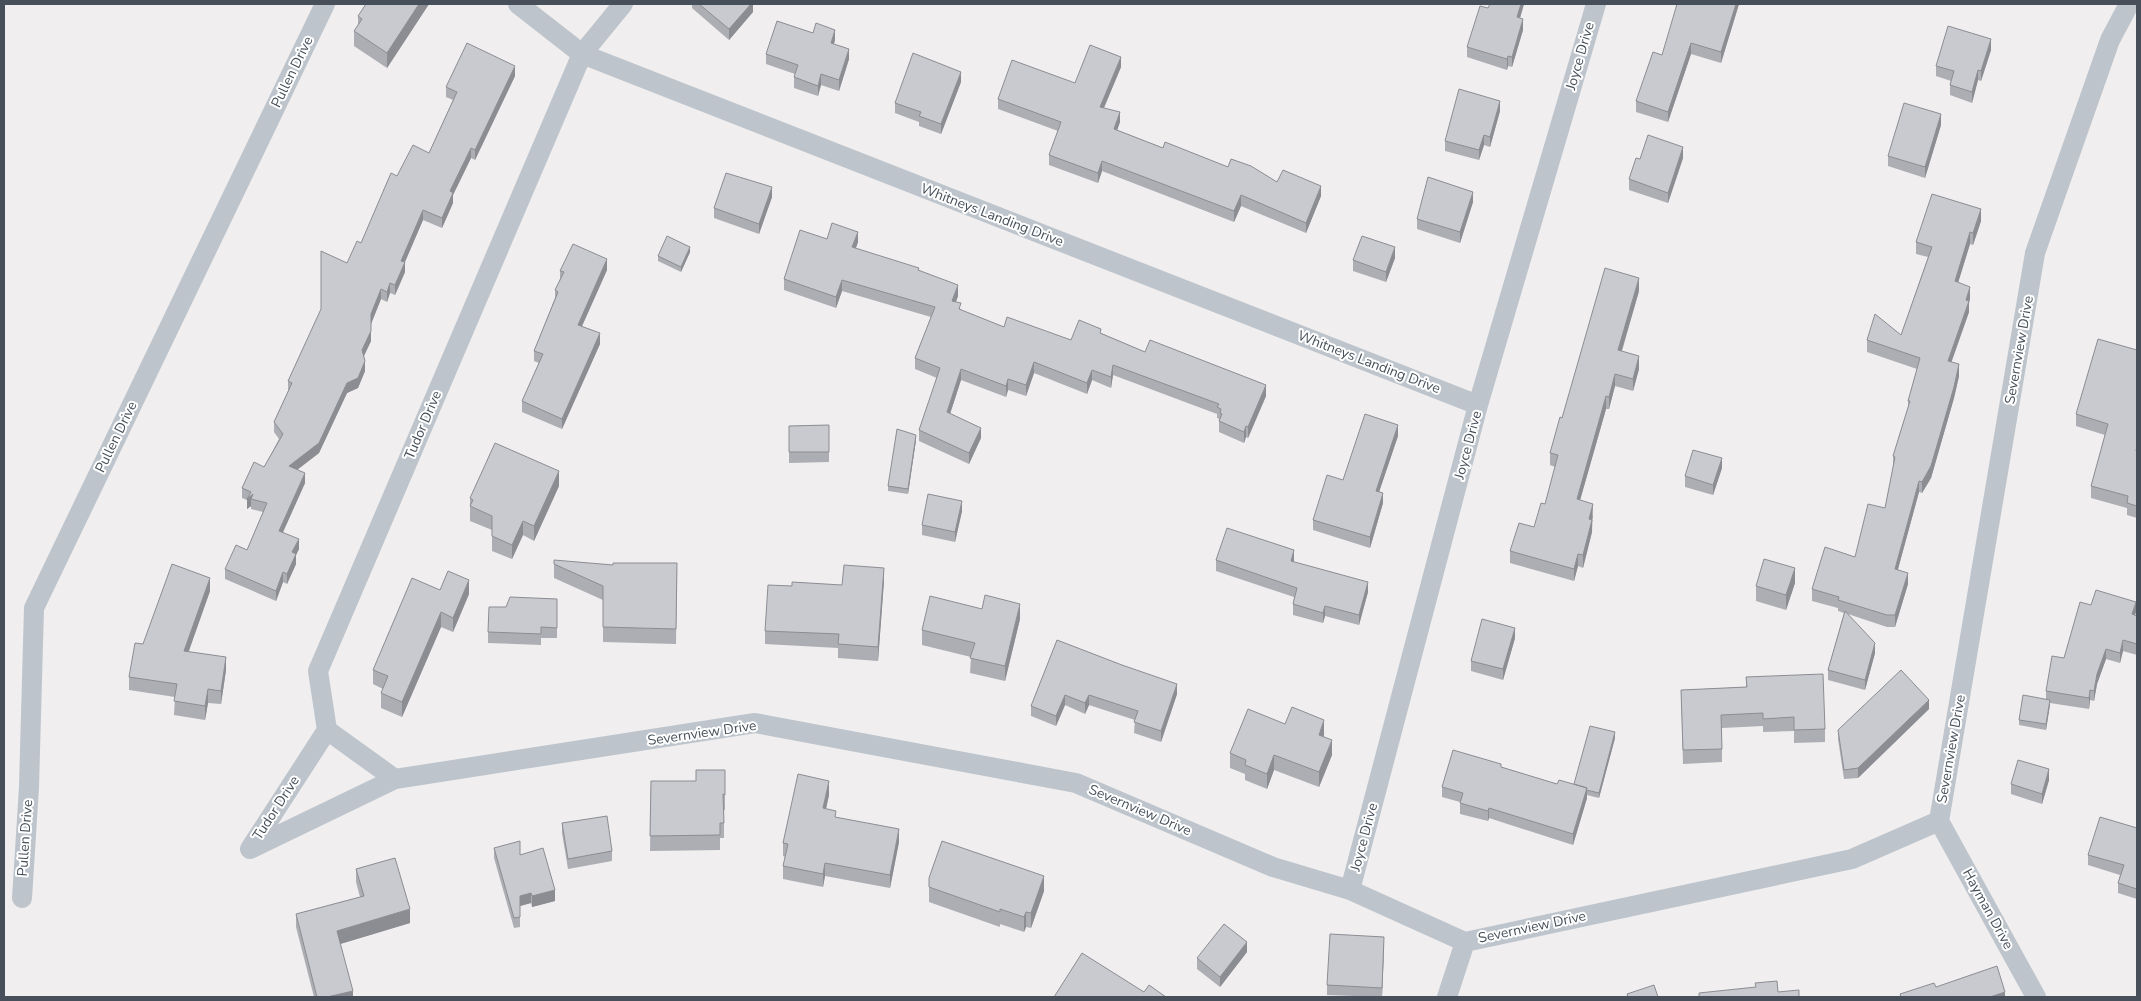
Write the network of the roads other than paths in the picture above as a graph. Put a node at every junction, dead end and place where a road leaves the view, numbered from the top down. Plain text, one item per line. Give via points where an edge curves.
1 (324, 4) edge
2 (518, 4) edge
3 (623, 4) edge
4 (1596, 4) edge
5 (2128, 4) edge
6 (582, 54) junction
7 (1478, 405) junction
8 (327, 730) junction
9 (395, 779) junction
10 (1939, 821) junction
11 (250, 848) joint
12 (1350, 890) junction
13 (22, 898) dead end
14 (1465, 942) junction
15 (1447, 997) edge
16 (2036, 997) edge

1 - 13 street, Pullen Drive via 34,608
2 - 6 street, Whitneys Landing Drive
3 - 6 street, Tudor Drive
4 - 7 street, Joyce Drive
5 - 10 street, Severnview Drive via 2110,40 2035,253
6 - 7 street, Whitneys Landing Drive
6 - 8 street, Tudor Drive via 318,671
7 - 12 street, Joyce Drive
8 - 9 street
8 - 11 street, Tudor Drive
9 - 11 street, Severnview Drive
9 - 12 street, Severnview Drive via 755,723 1076,783 1274,867
10 - 14 street, Severnview Drive via 1852,859
10 - 16 street, Hayman Drive
12 - 14 street, Severnview Drive
14 - 15 street

